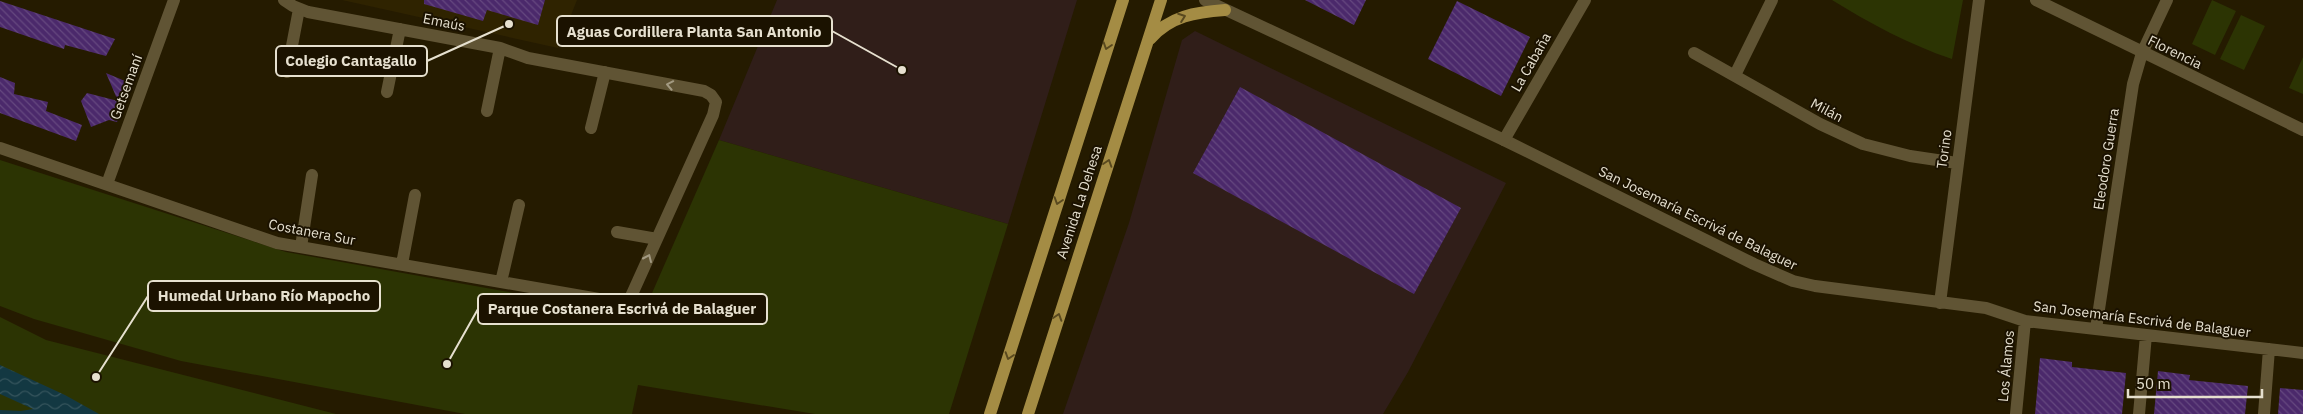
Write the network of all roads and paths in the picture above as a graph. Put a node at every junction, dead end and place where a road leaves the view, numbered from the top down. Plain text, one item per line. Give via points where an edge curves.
1 (174, 0) edge
2 (284, 0) edge
3 (1123, 0) edge
4 (1161, 0) edge
5 (1205, 0) edge
6 (1585, 0) edge
7 (1772, 0) edge
8 (1979, 0) edge
9 (2036, 0) edge
10 (2168, 0) edge
11 (299, 9) junction
12 (1225, 10) junction
13 (400, 29) junction
14 (1147, 43) junction
15 (500, 48) junction
16 (1694, 53) dead end
17 (2142, 53) junction
18 (287, 72) dead end
19 (604, 72) junction
20 (1735, 75) junction
21 (387, 92) dead end
22 (487, 111) dead end
23 (591, 128) dead end
24 (2303, 130) edge
25 (1504, 140) junction
26 (0, 148) edge
27 (1957, 163) junction
28 (312, 175) dead end
29 (106, 184) junction
30 (415, 195) dead end
31 (519, 205) dead end
32 (617, 232) dead end
33 (657, 239) junction
34 (301, 247) junction
35 (402, 264) junction
36 (501, 282) junction
37 (1940, 303) junction
38 (2025, 321) junction
39 (2096, 329) junction
40 (2146, 335) junction
41 (2269, 349) junction
42 (2303, 353) edge
43 (990, 414) edge
44 (1028, 414) edge
45 (2016, 414) edge
46 (2139, 414) edge
47 (2264, 414) edge

1 - 29 street, Getsemaní
2 - 11 street, Emaús
3 -> 43 main road, Avenida La Dehesa
4 - 14 main road, Avenida La Dehesa
5 - 12 street, San Josemaría Escrivá de Balaguer
6 - 25 street, La Cabaña
7 - 20 street
8 - 27 street, Torino
9 - 17 street, Florencia
10 - 17 street, Eleodoro Guerra
11 - 13 street, Emaús
11 - 18 street
14 -> 12 main road via 1163,26 1184,16
12 - 25 street, San Josemaría Escrivá de Balaguer
13 - 15 street, Emaús
13 - 21 street
44 -> 14 main road, Avenida La Dehesa
15 - 19 street, Emaús via 528,58
15 - 22 street
16 - 20 street, Milán
17 - 24 street, Florencia
17 - 39 street, Eleodoro Guerra via 2133,84
19 - 23 street
33 -> 19 street, Emaús via 713,115 715,100 704,91
20 - 27 street, Milán via 1862,144
25 - 37 street, San Josemaría Escrivá de Balaguer via 1793,281
26 - 29 street, Costanera Sur
27 - 37 street, Torino
28 - 34 street
29 - 34 street, Costanera Sur via 277,243
30 - 35 street
31 - 36 street
32 - 33 street
36 -> 33 street, Costanera Sur via 628,302
34 - 35 street, Costanera Sur
35 - 36 street, Costanera Sur
37 - 38 street, San Josemaría Escrivá de Balaguer via 1986,308
38 - 39 street, San Josemaría Escrivá de Balaguer
38 - 45 street, Los Álamos
39 - 40 street, San Josemaría Escrivá de Balaguer
40 - 41 street, San Josemaría Escrivá de Balaguer
40 - 46 street
41 - 42 street, San Josemaría Escrivá de Balaguer
41 - 47 street

